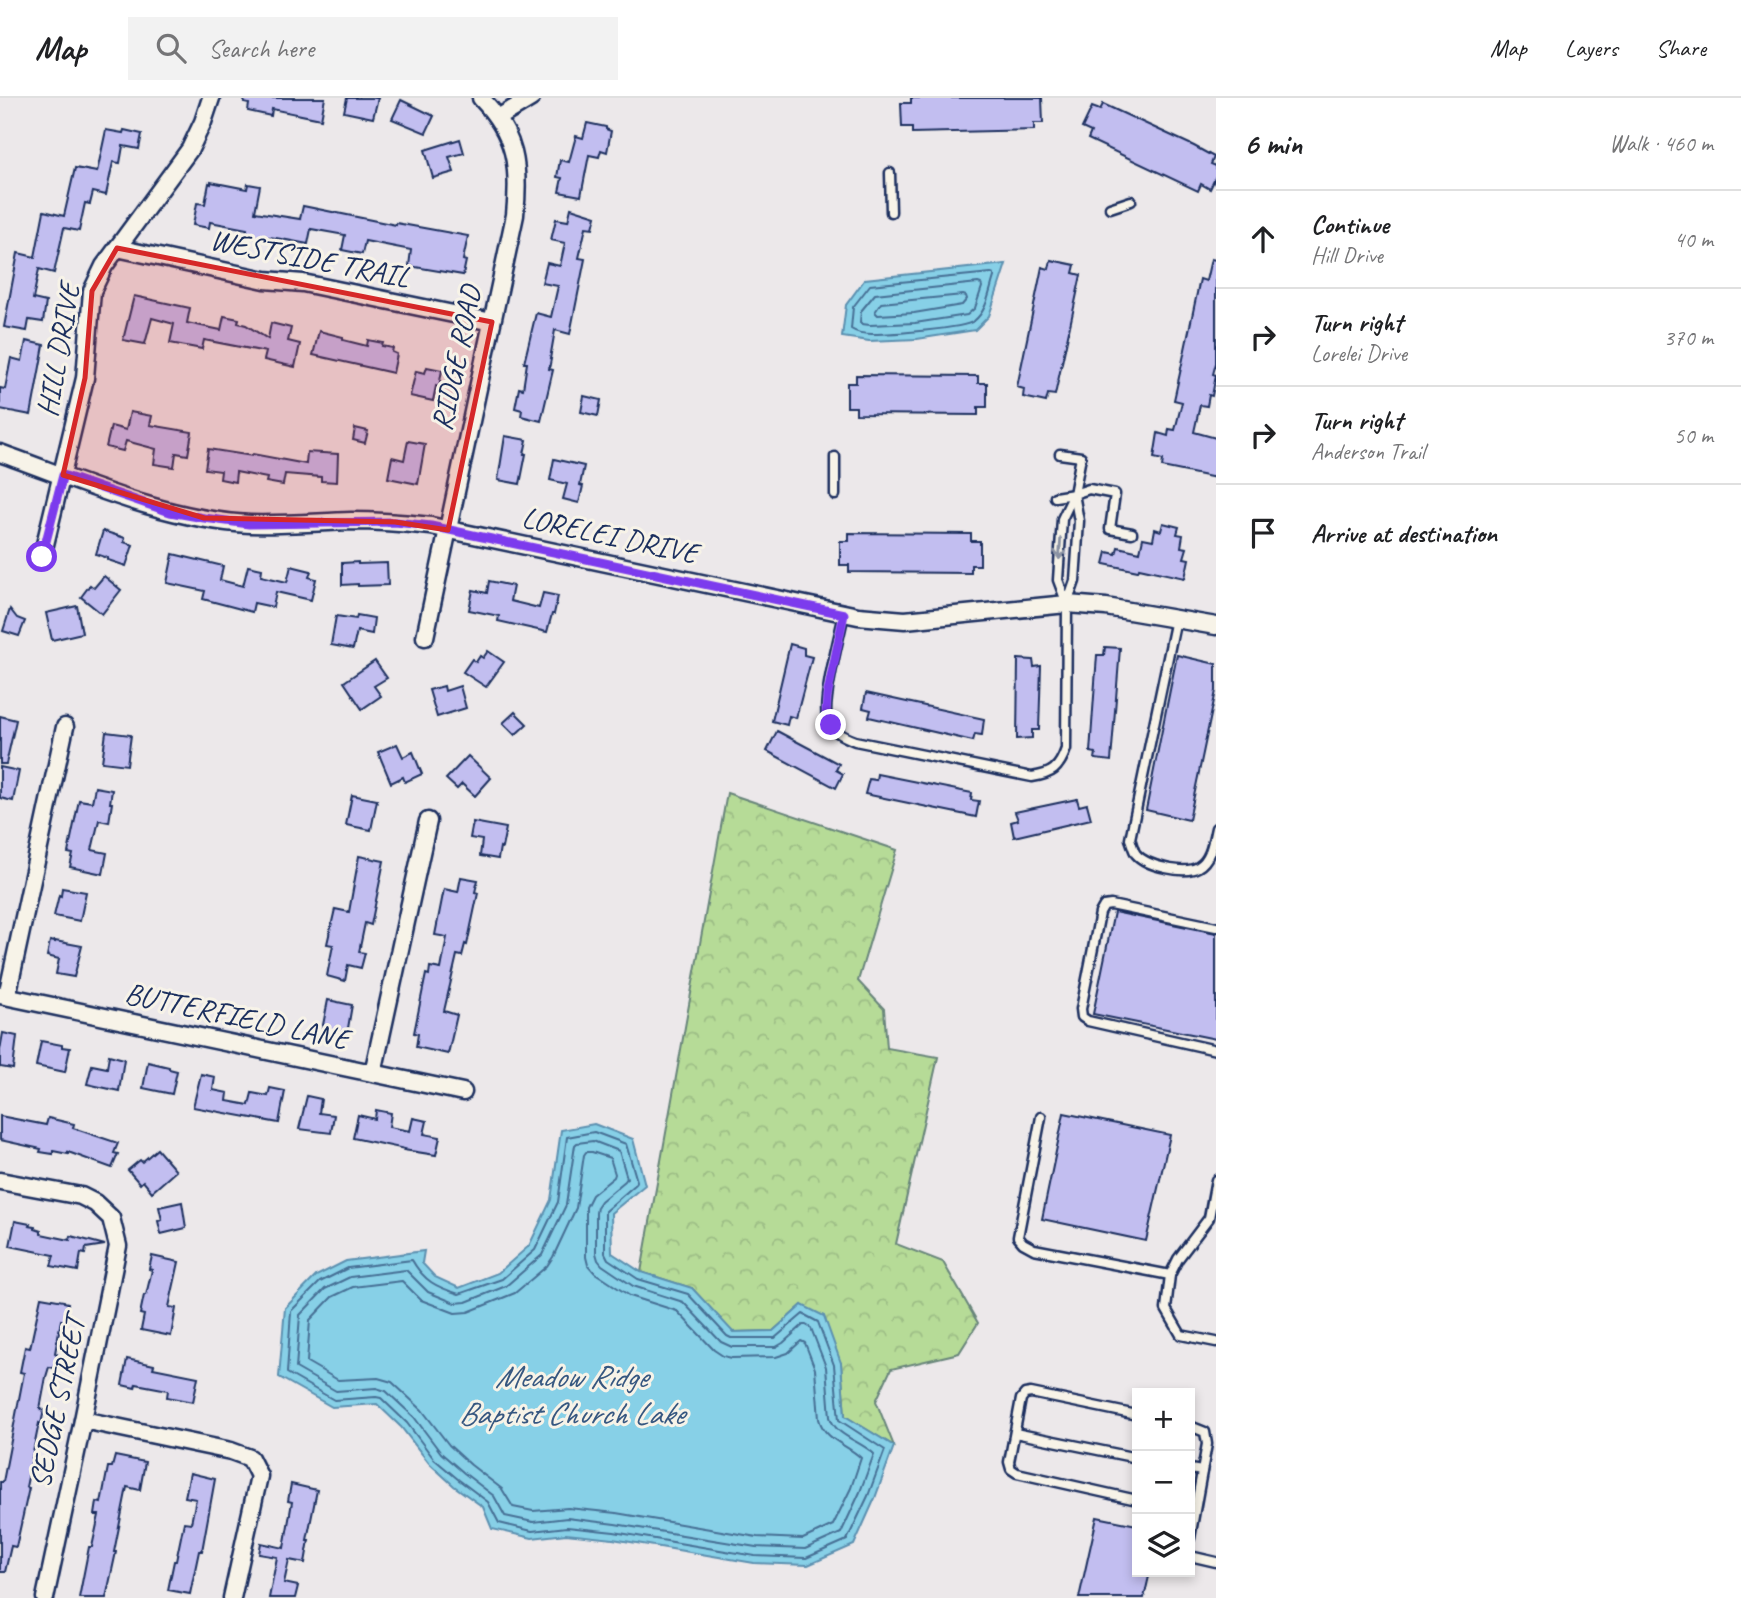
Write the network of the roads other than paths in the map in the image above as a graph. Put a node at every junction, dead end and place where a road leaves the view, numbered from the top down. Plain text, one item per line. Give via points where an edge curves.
1 (211, 98) edge
2 (481, 98) edge
3 (531, 98) edge
4 (498, 118) junction
5 (890, 173) dead end
6 (1131, 201) dead end
7 (1110, 208) dead end
8 (891, 212) dead end
9 (117, 248) junction
10 (492, 322) junction
11 (0, 453) edge
12 (1060, 454) dead end
13 (835, 457) dead end
14 (63, 475) junction
15 (1074, 494) junction
16 (835, 495) dead end
17 (1055, 497) dead end
18 (449, 530) junction
19 (1132, 533) dead end
20 (42, 557) dead end
21 (1067, 604) junction
22 (844, 614) junction
23 (1176, 619) junction
24 (1216, 626) edge
25 (425, 637) dead end
26 (65, 727) dead end
27 (428, 821) dead end
28 (1216, 828) edge
29 (1216, 927) edge
30 (3, 996) edge
31 (1216, 1050) edge
32 (373, 1073) junction
33 (463, 1092) dead end
34 (1041, 1117) dead end
35 (1216, 1180) edge
36 (0, 1181) edge
37 (1170, 1275) junction
38 (1216, 1342) edge
39 (1132, 1414) edge
40 (83, 1420) junction
41 (1195, 1428) edge
42 (1015, 1433) junction
43 (1132, 1457) edge
44 (1195, 1470) edge
45 (1202, 1471) junction
46 (1132, 1499) edge
47 (1195, 1500) edge
48 (1195, 1557) edge
49 (1216, 1562) edge
50 (45, 1598) edge
51 (232, 1598) edge

1 - 9 street, HILL DRIVE via 190,149
2 - 4 street, RIDGE ROAD
3 - 4 street
4 - 10 street, RIDGE ROAD via 513,147 518,184
5 - 8 lane
6 - 7 lane
9 - 10 street, WESTSIDE TRAIL
9 - 14 street, HILL DRIVE via 92,291 85,378
10 - 18 street, RIDGE ROAD
11 - 14 street, LORELEI DRIVE
12 - 15 lane via 1081,457
13 - 16 lane
14 - 18 street, LORELEI DRIVE via 170,512 204,518 249,524 395,522
14 - 20 street, HILL DRIVE
15 - 17 lane
15 - 19 lane via 1089,489 1115,494 1110,529
15 - 21 lane via 1079,522 1075,581
15 -> 21 lane via 1061,531 1058,580
18 - 22 street, LORELEI DRIVE
18 - 25 street, RIDGE ROAD
21 - 22 street, LORELEI DRIVE via 905,620
21 - 22 lane via 1066,749 1053,771 1032,777 838,734 826,716
21 - 23 street, LORELEI DRIVE
23 - 24 street, LORELEI DRIVE
23 - 28 lane via 1130,839 1136,854 1149,863 1186,872 1200,867 1212,850
26 - 30 street
27 - 32 street
29 - 31 lane via 1104,906 1081,1009 1088,1021
30 - 32 street, BUTTERFIELD LANE
32 - 33 street, BUTTERFIELD LANE
34 - 37 lane via 1018,1237 1034,1249
35 - 37 lane via 1209,1218
36 - 40 street, SEDGE STREET via 80,1196 111,1218 117,1246
37 - 38 lane via 1167,1309 1181,1335
39 - 42 lane via 1025,1394
40 - 50 street, SEDGE STREET
40 - 51 street via 250,1458 259,1476
41 - 45 lane via 1205,1432 1208,1444
42 - 43 lane
42 - 46 lane via 1009,1462 1017,1473
44 - 45 lane
45 - 47 lane
48 - 49 lane

